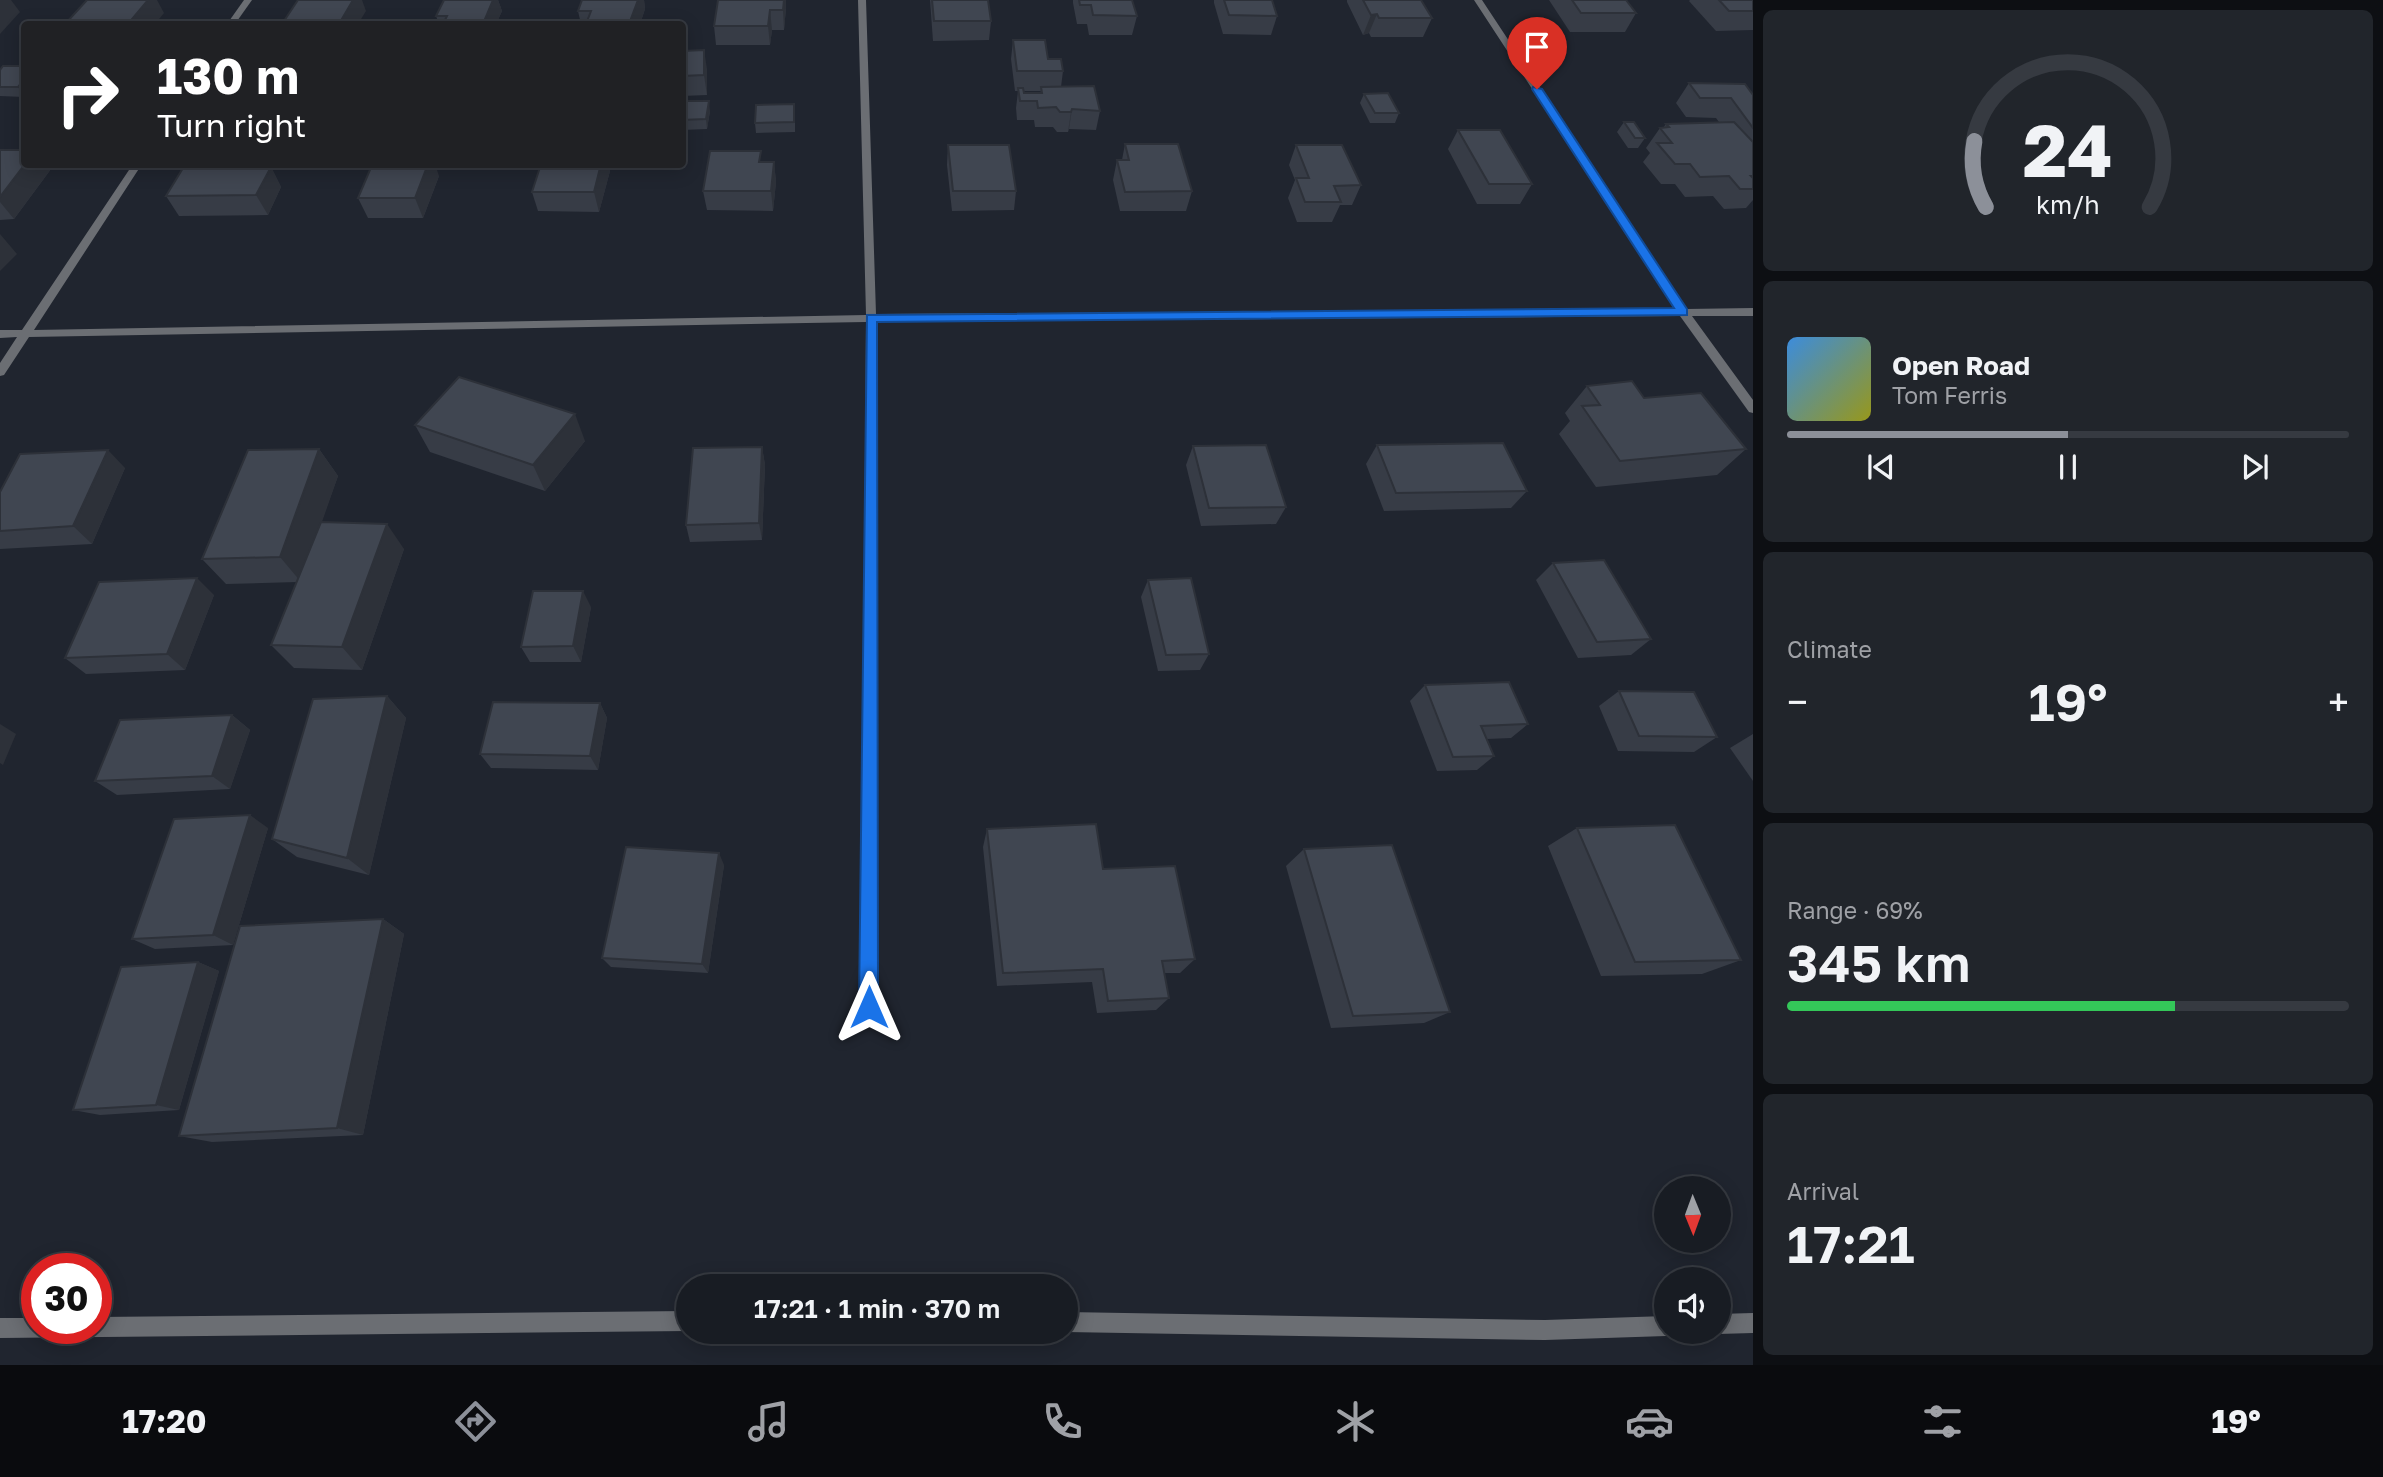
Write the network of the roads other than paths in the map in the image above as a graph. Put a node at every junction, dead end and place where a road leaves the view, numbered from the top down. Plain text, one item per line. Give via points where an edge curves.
1 (248, 0) edge
2 (862, 0) edge
3 (1478, 0) edge
4 (233, 21) edge
5 (135, 168) edge
6 (1683, 312) junction
7 (1753, 312) edge
8 (871, 318) junction
9 (0, 334) edge
10 (25, 334) junction
11 (0, 372) edge
12 (1753, 409) edge
13 (869, 1007) dead end
14 (676, 1321) edge
15 (1078, 1322) edge
16 (1753, 1323) edge
17 (1731, 1324) edge
18 (1654, 1326) edge
19 (0, 1328) edge

1 - 4 street
2 - 8 street
3 - 6 street
5 - 10 street
6 - 7 street
6 - 8 street
6 - 12 street
8 - 10 street
8 - 13 street
9 - 10 street
10 - 11 street
14 - 19 street
15 - 18 street via 1545,1330
16 - 17 street

